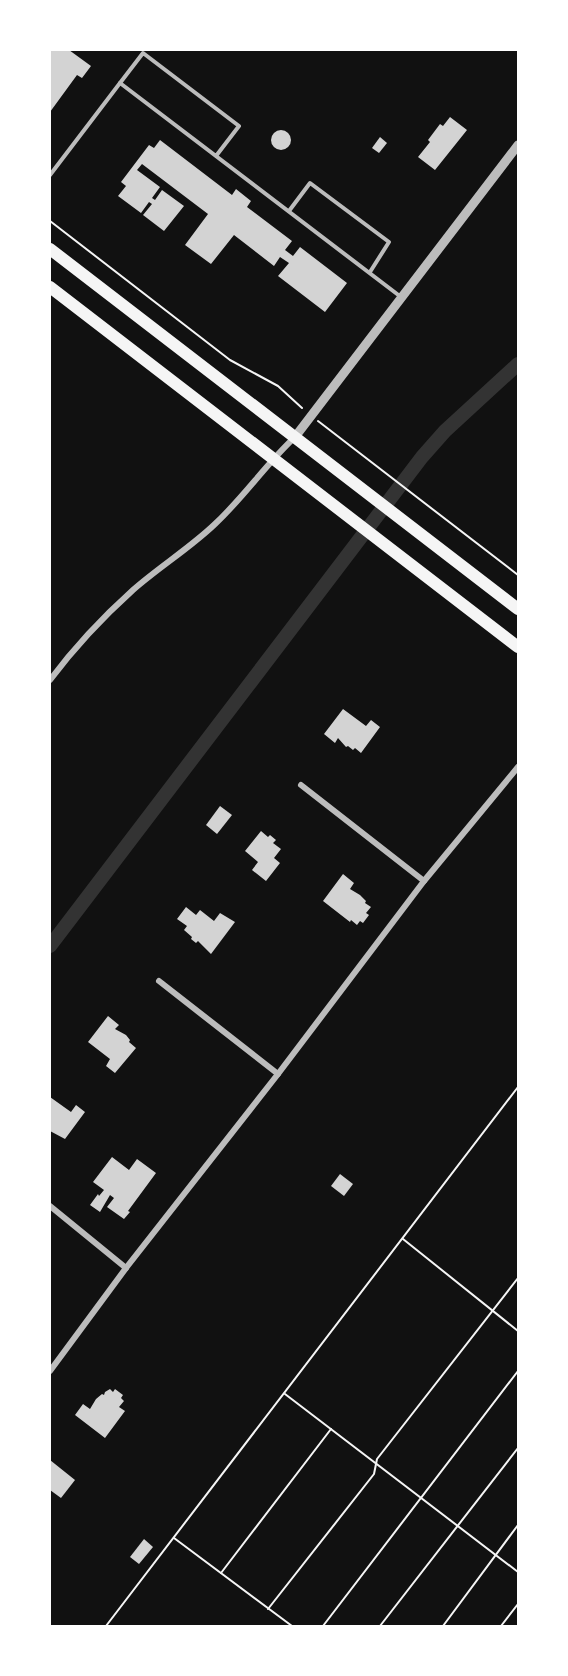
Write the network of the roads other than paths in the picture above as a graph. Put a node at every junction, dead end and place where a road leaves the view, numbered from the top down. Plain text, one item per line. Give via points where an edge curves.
1 (120, 83) junction
2 (519, 145) edge
3 (216, 156) junction
4 (50, 176) edge
5 (289, 211) junction
6 (50, 249) edge
7 (370, 272) junction
8 (50, 287) edge
9 (402, 298) junction
10 (295, 437) junction
11 (273, 458) junction
12 (519, 609) edge
13 (519, 647) edge
14 (50, 680) edge
15 (519, 767) edge
16 (301, 784) dead end
17 (424, 881) junction
18 (159, 981) dead end
19 (278, 1074) junction
20 (50, 1206) edge
21 (126, 1268) junction
22 (50, 1371) edge

1 - 3 lane
1 - 3 lane via 143,53 239,126
1 - 4 lane
2 - 9 street
3 - 5 lane
5 - 7 lane
5 - 7 lane via 310,183 389,242
6 - 10 highway
7 - 9 lane
8 - 11 highway
9 - 10 street
10 - 11 street
10 - 12 highway
11 - 13 highway
11 - 14 street via 226,514 134,590
15 - 17 street
16 - 17 street
17 - 19 street
18 - 19 street
19 - 21 street
20 - 21 street
21 - 22 street

